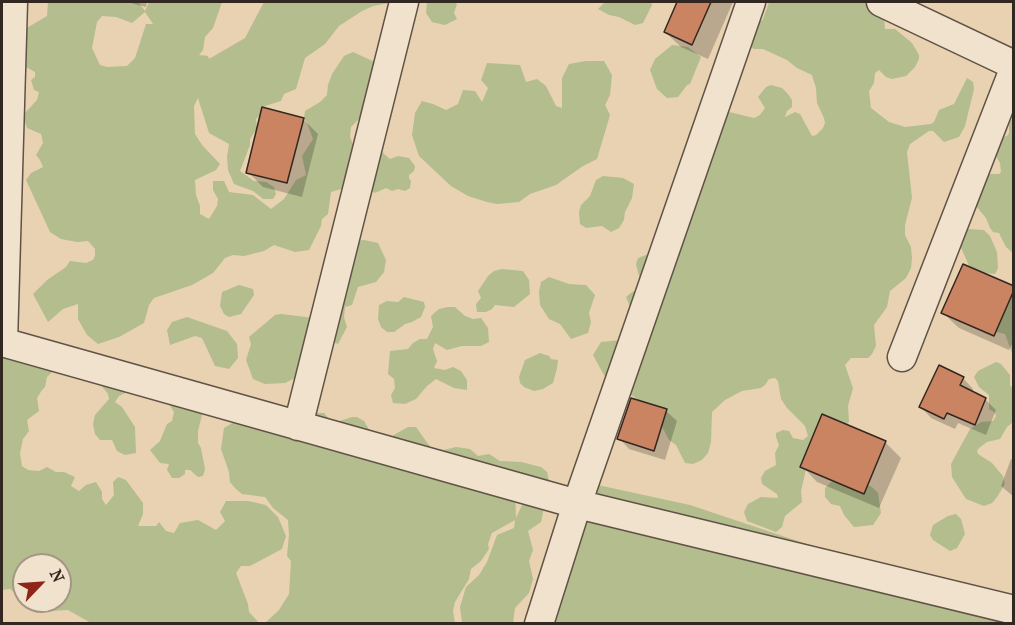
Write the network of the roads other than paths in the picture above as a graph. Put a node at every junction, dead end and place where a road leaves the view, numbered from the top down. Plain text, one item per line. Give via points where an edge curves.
1 (13, 2) edge
2 (404, 2) edge
3 (751, 2) edge
4 (881, 2) edge
5 (1014, 67) edge
6 (2, 342) edge
7 (902, 357) dead end
8 (298, 426) junction
9 (577, 504) junction
10 (1014, 610) edge
11 (539, 624) edge

1 - 6 street
2 - 8 street
3 - 9 street
4 - 5 street
5 - 7 street
6 - 8 street
8 - 9 street
9 - 10 street
9 - 11 street

